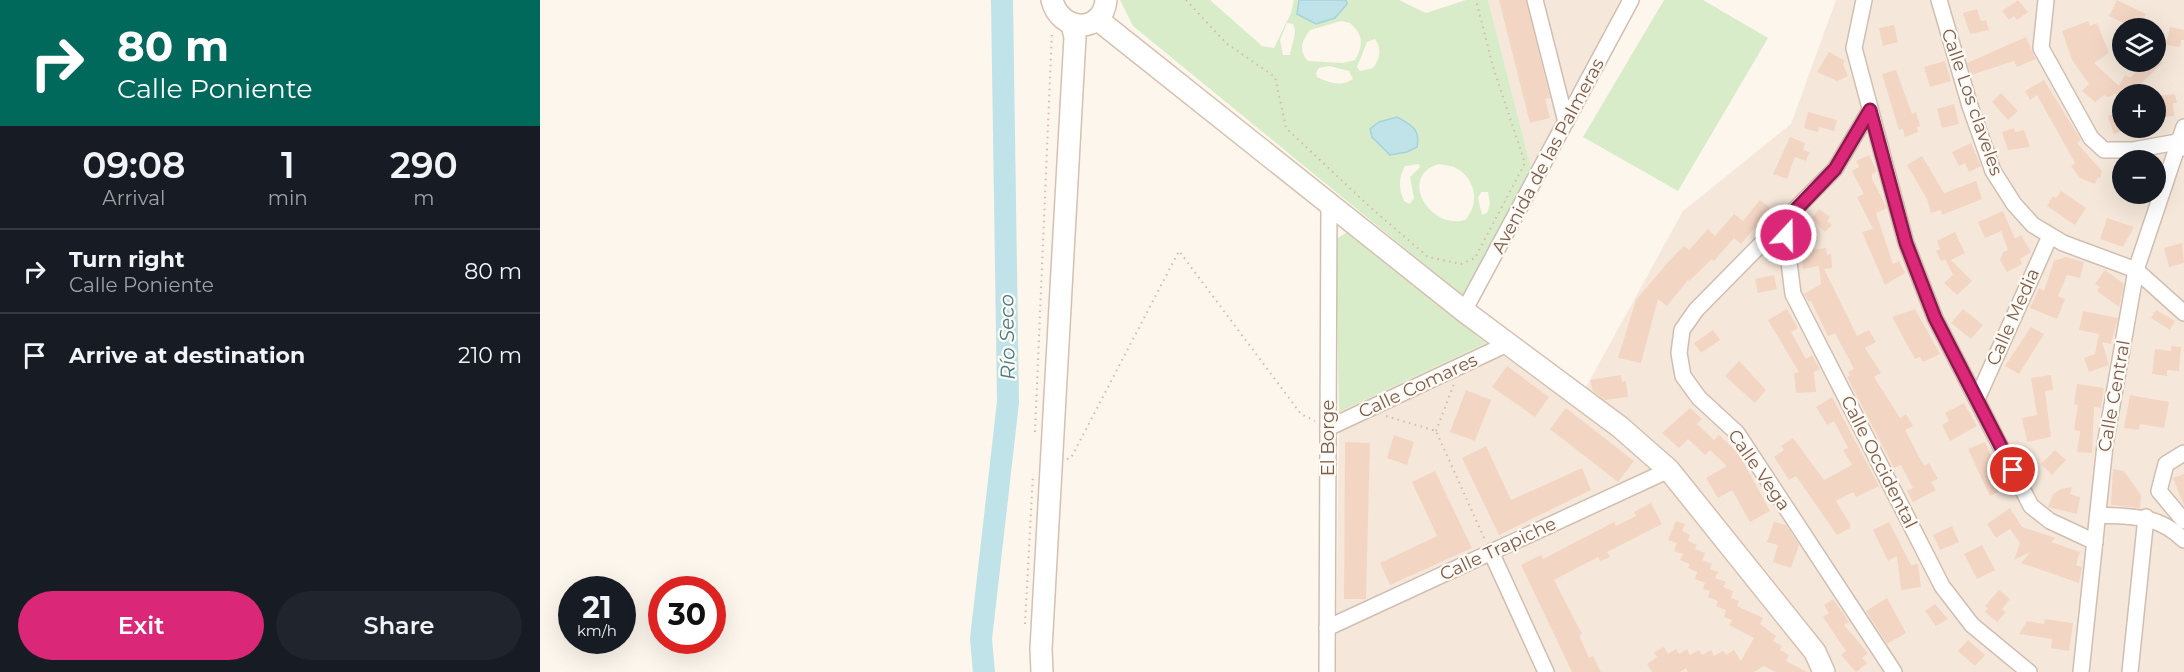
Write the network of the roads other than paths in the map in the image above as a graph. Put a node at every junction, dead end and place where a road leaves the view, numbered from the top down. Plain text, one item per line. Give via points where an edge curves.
1 (1535, 0) edge
2 (1631, 0) edge
3 (1864, 0) edge
4 (1939, 0) edge
5 (2046, 0) edge
6 (1054, 5) edge
7 (1102, 9) edge
8 (1072, 25) junction
9 (1870, 110) junction
10 (1566, 122) junction
11 (2184, 127) edge
12 (2181, 146) edge
13 (1329, 204) junction
14 (1784, 222) junction
15 (2050, 236) junction
16 (2136, 270) junction
17 (1464, 311) junction
18 (2184, 313) edge
19 (1508, 344) junction
20 (1977, 399) junction
21 (1328, 428) junction
22 (2184, 453) edge
23 (1669, 470) junction
24 (2098, 514) junction
25 (2146, 518) junction
26 (2184, 521) edge
27 (2184, 540) edge
28 (2095, 542) junction
29 (1491, 552) junction
30 (1327, 628) junction
31 (1042, 672) edge
32 (1327, 672) edge
33 (1546, 672) edge
34 (1824, 672) edge
35 (1894, 672) edge
36 (2029, 672) edge
37 (2081, 672) edge
38 (2130, 672) edge

1 - 10 street
2 - 10 street, Avenida de las Palmeras
3 - 9 street via 1854,48
4 - 15 street, Calle Los claveles via 1993,171 2032,225
5 - 12 street via 2041,48 2091,138 2104,150
6 - 8 street via 1064,21
7 - 8 street via 1087,24
7 - 13 street
8 - 31 street via 1075,37 1043,462
9 - 14 street, Calle Vega via 1835,169
9 - 20 street via 1906,243 1935,318
10 - 17 street, Avenida de las Palmeras
11 - 12 street, Calle Central
12 - 16 street, Calle Central
13 - 17 street
13 - 21 street, El Borge
14 - 35 street, Calle Vega via 1696,310 1682,330 1679,353 1683,376 1699,398 1737,433
14 - 36 street, Calle Occidental via 1793,294 1942,586 1971,625
15 - 16 street, Calle Los claveles
15 - 20 street, Calle Media
16 - 18 street
16 - 24 street, Calle Central via 2105,445
17 - 19 street
19 - 21 street, Calle Comares
19 - 23 street via 1620,427
20 - 28 street via 2031,506 2050,521
21 - 30 street, El Borge
22 - 26 street via 2166,464 2159,490
23 - 29 street, Calle Trapiche
23 - 34 street via 1815,652
24 - 25 street
24 - 28 street, Calle Central
25 - 27 street via 2170,527
25 - 38 street
28 - 37 street, Calle Central
29 - 30 street, Calle Trapiche
29 - 33 street
30 - 32 street, El Borge

